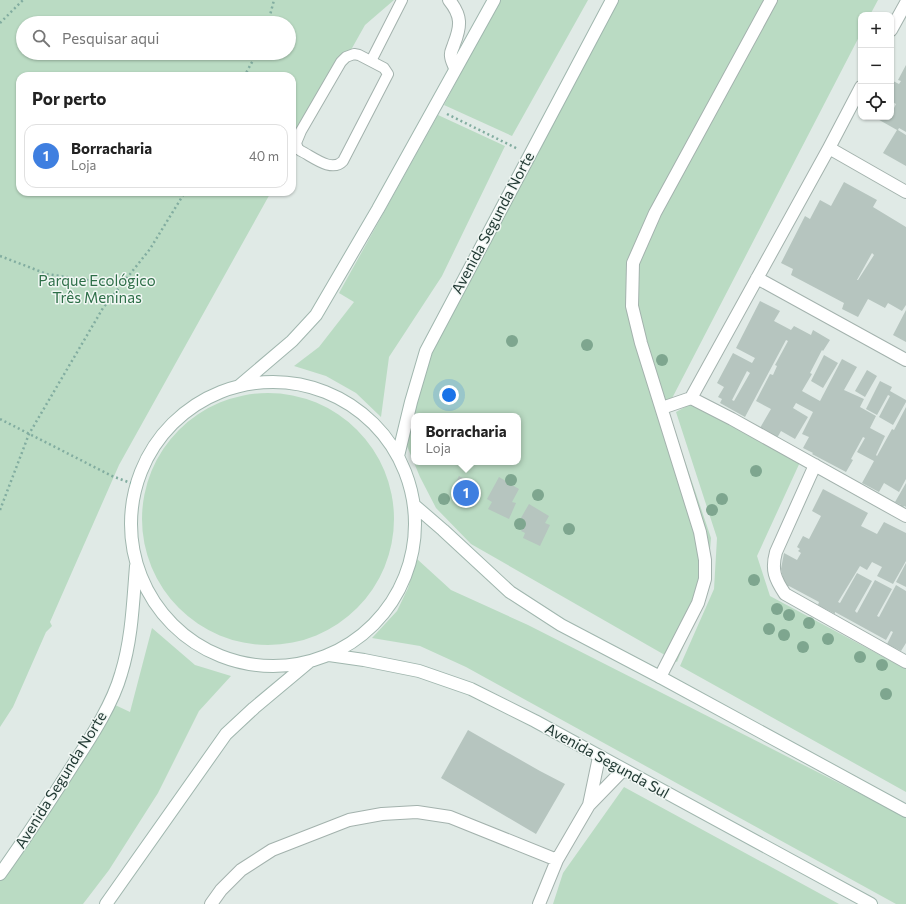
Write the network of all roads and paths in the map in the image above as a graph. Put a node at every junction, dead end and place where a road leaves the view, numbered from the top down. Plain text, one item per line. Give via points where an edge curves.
1 (23, 0) edge
2 (274, 0) edge
3 (402, 0) edge
4 (449, 0) edge
5 (494, 0) edge
6 (612, 0) edge
7 (771, 0) edge
8 (906, 3) edge
9 (270, 16) edge
10 (902, 19) edge
11 (0, 23) edge
12 (894, 27) edge
13 (253, 60) edge
14 (371, 61) junction
15 (455, 68) junction
16 (247, 72) edge
17 (858, 93) edge
18 (434, 107) junction
19 (828, 148) junction
20 (529, 155) junction
21 (906, 192) edge
22 (183, 196) edge
23 (0, 256) edge
24 (757, 278) junction
25 (122, 285) junction
26 (906, 360) edge
27 (238, 386) junction
28 (690, 398) junction
29 (662, 408) junction
30 (0, 419) edge
31 (29, 434) junction
32 (398, 456) junction
33 (815, 465) junction
34 (136, 485) junction
35 (414, 505) junction
36 (0, 510) edge
37 (906, 516) edge
38 (136, 565) junction
39 (329, 655) junction
40 (309, 662) junction
41 (906, 662) edge
42 (660, 677) junction
43 (599, 757) junction
44 (622, 770) junction
45 (590, 805) junction
46 (906, 811) edge
47 (557, 860) junction
48 (0, 874) edge
49 (106, 904) edge
50 (211, 904) edge
51 (539, 904) edge
52 (871, 904) edge

1 - 11 path
2 - 9 path
3 - 14 lane
4 - 15 main road via 459,17 459,29 451,52
5 - 15 main road
6 - 20 main road, Avenida Segunda Norte
7 - 29 main road via 655,213 632,263 632,306
8 - 10 main road
10 - 12 main road
13 - 16 path
14 - 14 lane via 354,54 341,62 301,131 296,143 301,151 330,166 338,166 343,161 388,74 384,68
15 - 18 main road
17 - 19 main road
18 - 20 path
18 - 27 main road via 316,315 292,341
19 - 21 main road
19 - 24 main road
20 - 32 main road, Avenida Segunda Norte via 426,350
22 - 25 path via 150,249
23 - 25 path via 47,274
24 - 26 main road
24 - 28 main road
25 - 31 path via 103,308
27 - 32 main road via 278,382 318,389 365,415 384,434
27 - 34 main road via 210,397 185,412 164,433 147,458
28 - 29 main road
28 - 33 main road
29 - 42 main road via 700,532 705,578 698,603
30 - 31 path
31 - 34 path via 112,476
31 - 36 path
32 - 35 main road via 409,480
33 - 37 main road
33 - 41 main road via 776,552 773,564 777,581 785,594
34 - 38 main road via 131,511 131,538
35 - 39 main road via 415,536 409,566 397,594 379,619 355,640
35 - 42 main road via 510,592 560,625
38 - 40 main road via 151,598 173,627 203,649 237,662 273,667
38 - 48 main road, Avenida Segunda Norte via 128,650 121,676 107,708 42,814
39 - 40 main road
39 - 43 main road, Avenida Segunda Sul via 419,671 471,689
40 - 49 main road via 226,734
42 - 46 main road
43 - 44 main road, Avenida Segunda Sul
43 - 45 main road
44 - 45 main road
44 - 52 main road, Avenida Segunda Sul
45 - 47 main road
47 - 50 main road via 450,817 417,812 382,814 349,820 272,850 241,870
47 - 51 main road

